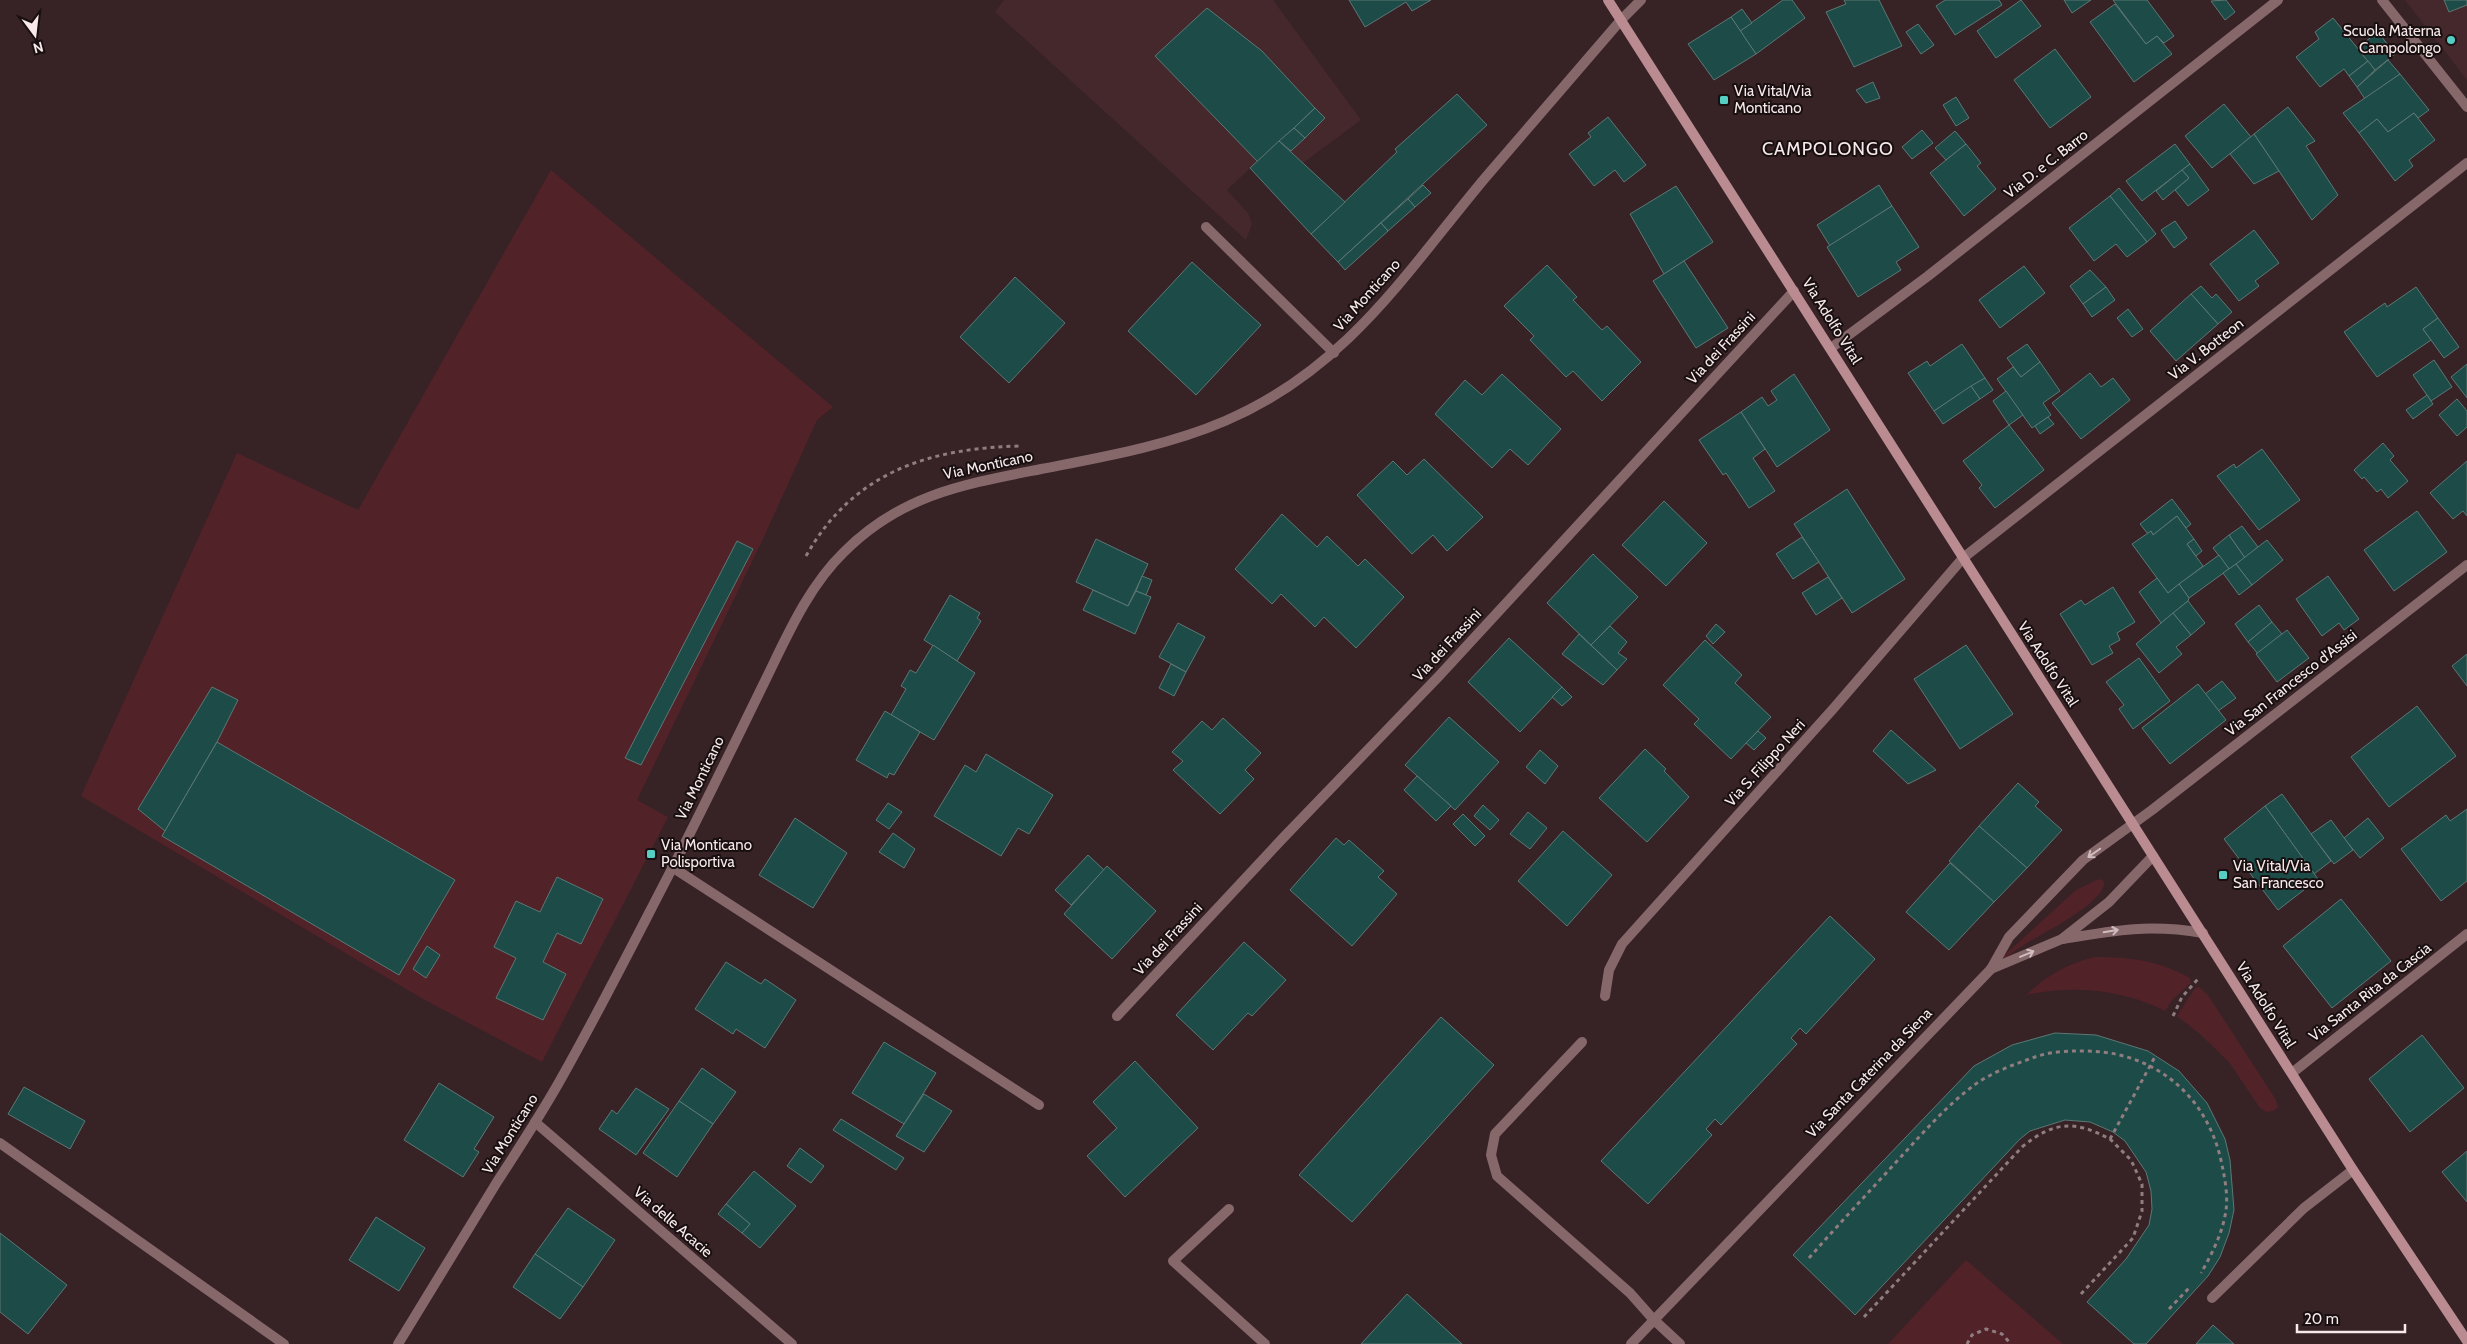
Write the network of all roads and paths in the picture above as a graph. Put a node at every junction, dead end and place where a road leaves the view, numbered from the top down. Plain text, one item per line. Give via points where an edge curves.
1 (1608, 0) edge
2 (1641, 0) edge
3 (2278, 0) edge
4 (2382, 0) edge
5 (1621, 20) junction
6 (2467, 107) edge
7 (2467, 163) edge
8 (1206, 227) dead end
9 (1794, 291) junction
10 (1831, 348) junction
11 (1334, 353) junction
12 (1963, 558) junction
13 (2467, 564) edge
14 (2133, 825) junction
15 (2153, 856) junction
16 (672, 867) junction
17 (2203, 933) junction
18 (2467, 934) edge
19 (2062, 939) junction
20 (1991, 969) junction
21 (2198, 979) dead end
22 (1605, 996) dead end
23 (1117, 1016) dead end
24 (2173, 1016) dead end
25 (1582, 1042) dead end
26 (2156, 1055) dead end
27 (2150, 1066) junction
28 (2292, 1073) junction
29 (1039, 1105) dead end
30 (535, 1122) junction
31 (2110, 1139) junction
32 (0, 1143) edge
33 (2353, 1170) junction
34 (1229, 1209) dead end
35 (1809, 1258) dead end
36 (2199, 1275) dead end
37 (2195, 1281) dead end
38 (2081, 1294) dead end
39 (2212, 1298) dead end
40 (2169, 1309) dead end
41 (1864, 1317) dead end
42 (1653, 1319) junction
43 (2467, 1341) edge
44 (284, 1344) edge
45 (398, 1344) edge
46 (792, 1344) edge
47 (1265, 1344) edge
48 (1631, 1344) edge
49 (1680, 1344) edge
50 (1967, 1344) edge
51 (2011, 1344) edge

1 - 5 street, Via Adolfo Vital
2 - 5 street, Via Monticano
3 - 10 street, Via D. e C. Barro via 1928,276
4 - 6 street
5 - 9 street, Via Adolfo Vital
5 - 11 street, Via Monticano via 1486,176 1371,318
7 - 12 street, Via V. Botteon
8 - 11 street
9 - 10 street, Via Adolfo Vital
9 - 23 street, Via dei Frassini via 1439,676
10 - 12 street, Via Adolfo Vital
11 - 16 street, Via Monticano via 1262,403 1222,422 1113,455 971,482 907,506 876,524 842,553 809,596
12 - 14 street, Via Adolfo Vital
12 - 22 street, Via S. Filippo Neri via 1833,710 1622,944 1609,970
13 - 14 street, Via San Francesco d'Assisi
14 - 15 street, Via Adolfo Vital
14 -> 20 street, Via San Francesco d'Assisi via 2083,860 2009,937
15 - 17 street, Via Adolfo Vital
15 - 19 street, Via Santa Caterina da Siena via 2109,902
16 - 29 street
16 - 30 street, Via Monticano via 561,1080
19 -> 17 street via 2123,929
17 - 28 street, Via Adolfo Vital
18 - 28 street, Via Santa Rita da Cascia
20 -> 19 street, Via Santa Caterina da Siena
20 - 42 street, Via Santa Caterina da Siena
21 - 24 path via 2182,997
25 - 42 street via 1495,1134 1491,1155 1498,1176 1630,1293
26 - 27 path
27 - 31 path
27 - 35 path via 2124,1055 2064,1051 2036,1056 1975,1084 1940,1114
27 - 36 path via 2190,1096 2219,1150 2227,1210 2211,1256
28 - 33 street, Via Adolfo Vital
30 - 45 street, Via Monticano
30 - 46 street, Via delle Acacie
31 - 38 path via 2131,1160 2142,1184 2142,1211 2133,1238
31 - 41 path via 2087,1127 2064,1126 2040,1133 2022,1147
32 - 44 street
33 - 39 street via 2304,1208
33 - 43 street, Via Adolfo Vital
34 - 47 street via 1173,1261
37 - 40 path
42 - 48 street, Via Santa Caterina da Siena
42 - 49 street
50 - 51 path via 1972,1335 1986,1328 2002,1334

